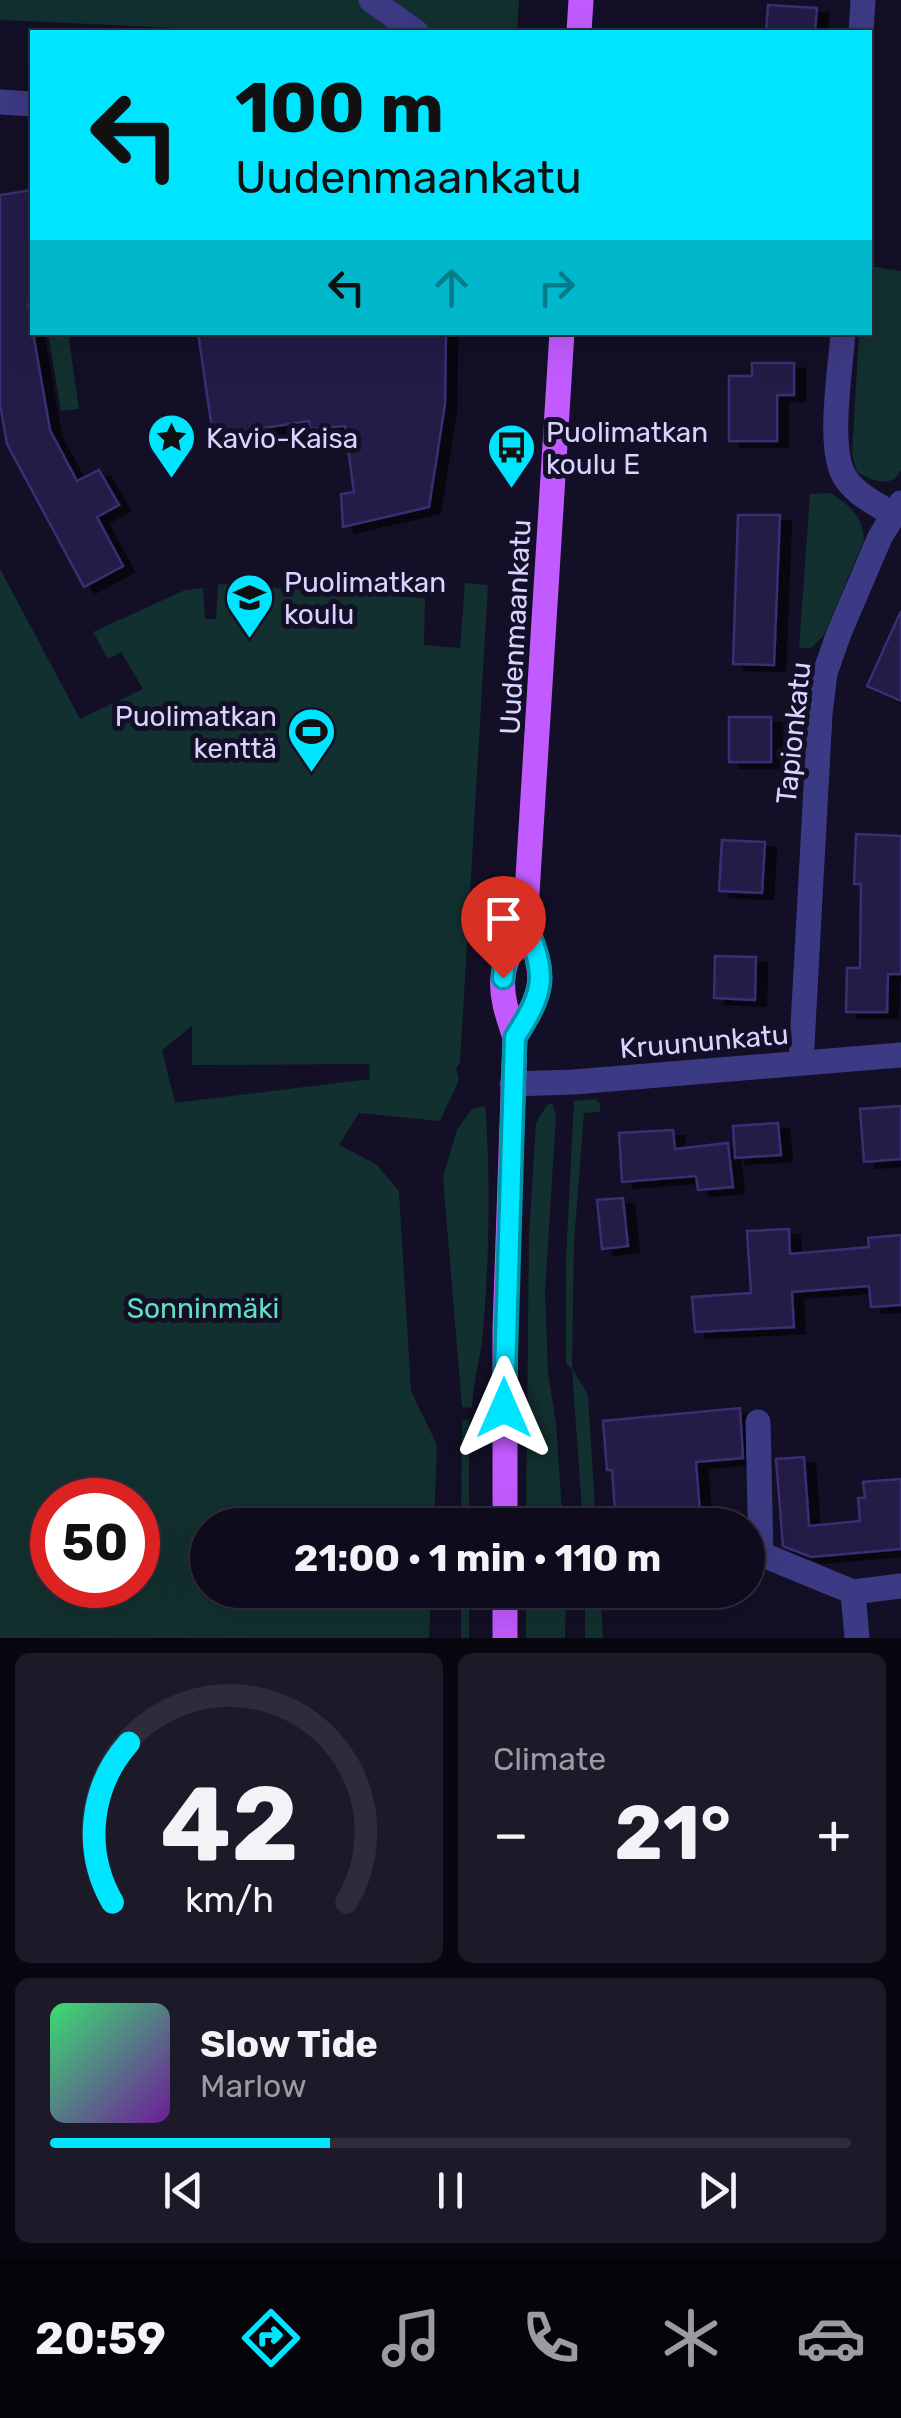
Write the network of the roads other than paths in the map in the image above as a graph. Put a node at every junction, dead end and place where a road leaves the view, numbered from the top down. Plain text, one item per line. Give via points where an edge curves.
1 (371, 0) edge
2 (581, 0) edge
3 (863, 0) edge
4 (413, 30) edge
5 (579, 30) edge
6 (861, 30) edge
7 (0, 102) edge
8 (30, 104) edge
9 (562, 335) edge
10 (843, 335) edge
11 (898, 510) edge
12 (526, 925) junction
13 (515, 1037) junction
14 (901, 1055) edge
15 (801, 1063) junction
16 (512, 1084) junction
17 (758, 1422) dead end
18 (505, 1508) edge
19 (901, 1586) edge
20 (853, 1592) junction
21 (505, 1608) edge
22 (505, 1638) edge
23 (857, 1638) edge

1 - 4 street
2 - 5 main road
3 - 6 street
7 - 8 street
9 - 12 main road, Uudenmaankatu
10 - 11 street, Tapionkatu via 837,453 843,474 856,492
11 - 15 street, Tapionkatu via 880,536 825,673
12 - 13 main road, Uudenmaankatu via 505,959 502,999
12 - 13 main road, Uudenmaankatu via 541,961 537,1001
13 - 16 main road, Uudenmaankatu
14 - 15 street, Kruununkatu
15 - 16 street, Kruununkatu
16 - 18 main road, Uudenmaankatu
17 - 20 street via 761,1554
19 - 20 street
20 - 23 street
21 - 22 main road

